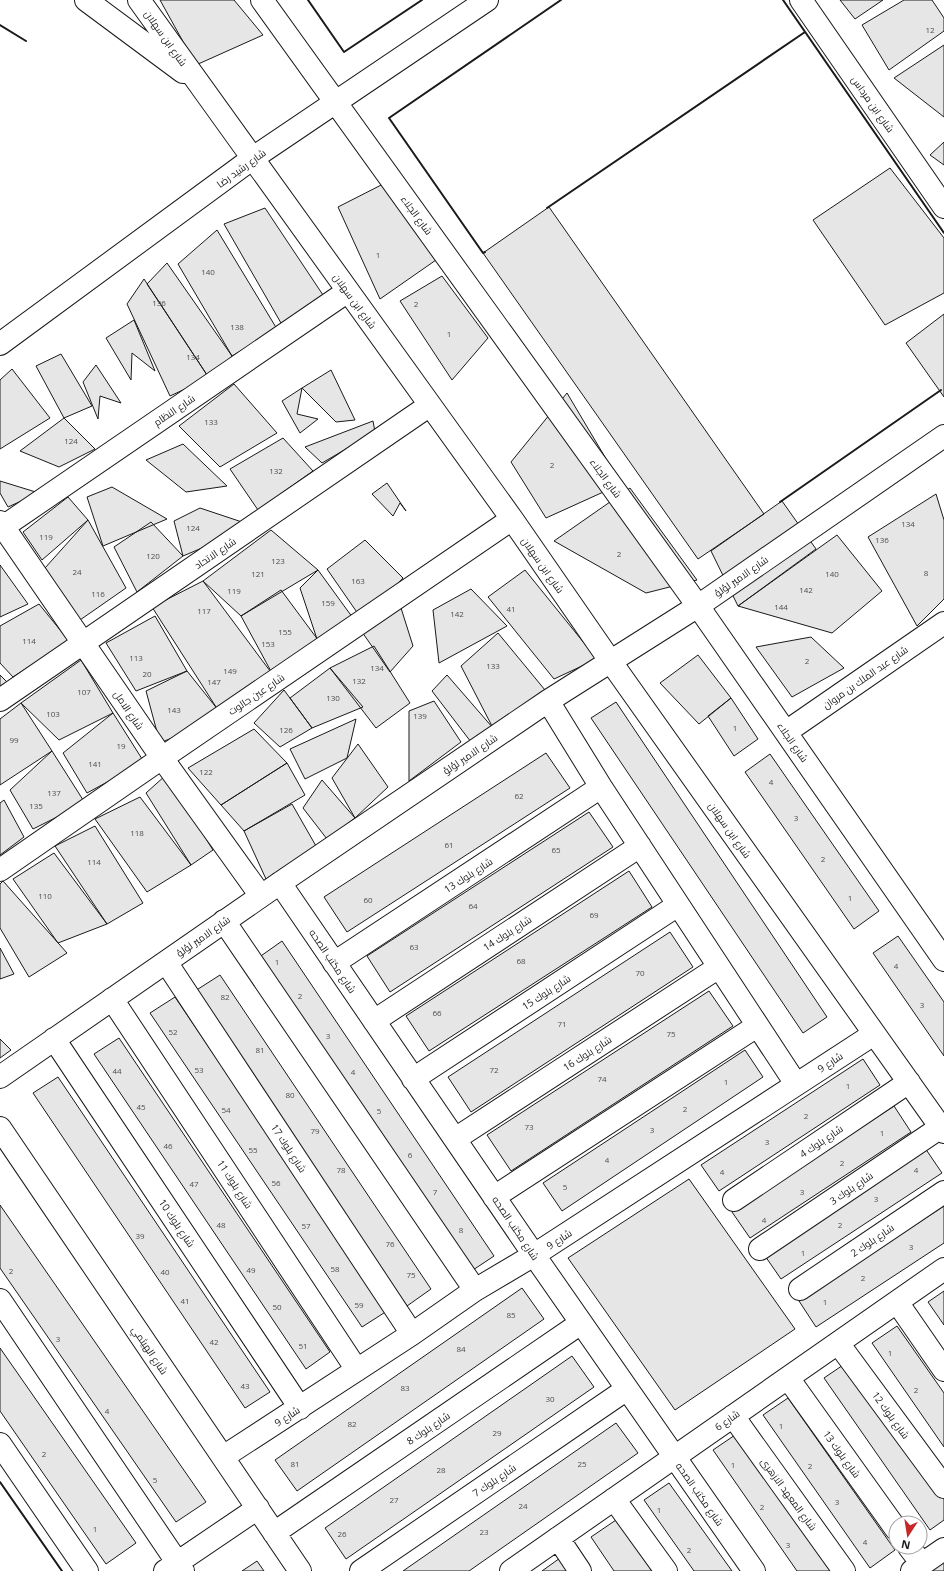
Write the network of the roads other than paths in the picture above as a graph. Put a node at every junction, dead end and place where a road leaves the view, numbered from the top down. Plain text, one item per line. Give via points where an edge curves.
1 (86, 0) edge
2 (140, 0) edge
3 (262, 0) edge
4 (487, 0) edge
5 (801, 0) edge
6 (198, 82) junction
7 (335, 102) junction
8 (252, 158) junction
9 (944, 207) edge
10 (348, 291) junction
11 (0, 344) edge
12 (430, 405) junction
13 (944, 436) edge
14 (512, 519) junction
15 (1, 526) edge
16 (698, 606) junction
17 (944, 623) edge
18 (84, 643) junction
19 (611, 662) junction
20 (0, 700) edge
21 (548, 701) junction
22 (786, 732) junction
23 (162, 758) junction
24 (601, 788) junction
25 (640, 846) junction
26 (0, 870) edge
27 (280, 883) junction
28 (261, 896) junction
29 (678, 905) junction
30 (224, 921) junction
31 (944, 960) edge
32 (166, 962) junction
33 (334, 963) junction
34 (719, 967) junction
35 (112, 999) junction
36 (374, 1021) junction
37 (757, 1026) junction
38 (874, 1034) junction
39 (54, 1039) junction
40 (0, 1077) edge
41 (413, 1079) junction
42 (908, 1082) junction
43 (796, 1084) junction
44 (0, 1128) edge
45 (942, 1129) edge
46 (455, 1140) junction
47 (944, 1192) edge
48 (494, 1197) junction
49 (734, 1200) dead end
50 (760, 1249) dead end
51 (534, 1255) junction
52 (944, 1270) edge
53 (800, 1289) dead end
54 (475, 1290) junction
55 (0, 1300) edge
56 (897, 1302) junction
57 (581, 1323) junction
58 (412, 1334) junction
59 (838, 1343) junction
60 (357, 1370) junction
61 (944, 1370) edge
62 (788, 1378) junction
63 (627, 1389) junction
64 (300, 1408) junction
65 (733, 1416) junction
66 (0, 1444) edge
67 (223, 1457) junction
68 (675, 1457) junction
69 (944, 1487) edge
70 (614, 1500) junction
71 (258, 1508) junction
72 (888, 1518) edge
73 (274, 1533) junction
74 (558, 1538) junction
75 (944, 1549) edge
76 (912, 1555) edge
77 (175, 1568) edge
78 (917, 1568) edge
79 (87, 1571) edge
80 (300, 1571) edge
81 (361, 1571) edge
82 (511, 1571) edge
83 (580, 1571) edge
84 (666, 1571) edge
85 (754, 1571) edge
86 (844, 1571) edge

1 - 6 street
2 - 6 street, شارع ابن سهلان
3 - 7 street, شارع الجلاء
4 - 7 street, شارع رشيد رضا
5 - 9 street, شارع ابن مرداس
6 - 8 street, شارع ابن سهلان
7 - 8 street, شارع رشيد رضا
7 - 16 street, شارع الجلاء
8 - 10 street, شارع ابن سهلان
8 - 11 street, شارع رشيد رضا
10 - 12 street, شارع ابن سهلان
10 - 15 street, شارع النظام
12 - 14 street, شارع ابن سهلان
12 - 18 street, شارع الاتحاد
13 - 16 street, شارع الامير لؤلؤ
14 - 19 street, شارع ابن سهلان
14 - 23 street, شارع عين جالوت
15 - 18 street, شارع الامل
16 - 19 street, شارع الامير لؤلؤ
16 - 22 street, شارع الجلاء
17 - 22 street, شارع عبد الملك بن مروان
18 - 20 street, شارع الاتحاد
18 - 23 street, شارع الامل
19 - 21 street, شارع الامير لؤلؤ
19 - 38 street, شارع ابن سهلان
21 - 24 street
21 - 27 street, شارع الامير لؤلؤ
22 - 31 street, شارع الجلاء
23 - 26 street, شارع عين جالوت
23 - 28 street, شارع الامل
24 - 25 street
24 - 33 street, شارع بلوك 13
25 - 29 street
25 - 36 street, شارع بلوك 14
27 - 28 street, شارع الامير لؤلؤ
27 - 33 street, شارع مكتب الصحه
28 - 30 street, شارع الامير لؤلؤ
29 - 34 street
29 - 41 street, شارع بلوك 15
30 - 32 street, شارع الامير لؤلؤ
30 - 54 street
32 - 35 street, شارع الامير لؤلؤ
32 - 58 street, شارع بلوك 17
33 - 36 street, شارع مكتب الصحه
34 - 37 street
34 - 46 street, شارع بلوك 16
35 - 39 street, شارع الامير لؤلؤ
35 - 60 street, شارع بلوك 11
36 - 41 street, شارع مكتب الصحه
37 - 43 street
37 - 48 street
38 - 42 street, شارع ابن سهلان
38 - 43 street, شارع 9
39 - 40 street, شارع الامير لؤلؤ
39 - 64 street, شارع بلوك 10
41 - 46 street, شارع مكتب الصحه
42 - 45 street, شارع ابن سهلان
42 - 49 street, شارع بلوك 4
43 - 51 street, شارع 9
44 - 67 street, شارع الهيثمي
45 - 50 street, شارع بلوك 3
46 - 48 street, شارع مكتب الصحه
47 - 53 street, شارع بلوك 2
48 - 51 street, شارع مكتب الصحه
51 - 54 street, شارع 9
51 - 57 street, شارع مكتب الصحه
52 - 56 street, شارع 6
54 - 58 street, شارع 9
55 - 77 street
56 - 59 street, شارع 6
56 - 61 street
57 - 63 street, شارع مكتب الصحه
57 - 73 street, شارع بلوك 8
58 - 60 street, شارع 9
59 - 62 street, شارع 6
59 - 69 street, شارع بلوك 12
60 - 64 street, شارع 9
62 - 65 street, شارع 6
62 - 72 street, شارع بلوك 13
63 - 68 street, شارع مكتب الصحه
63 - 81 street, شارع بلوك 7
64 - 67 street, شارع 9
65 - 68 street, شارع 6
65 - 86 street, شارع المعهد الازهرى
66 - 79 street
67 - 71 street, شارع الهيثمي
68 - 70 street, شارع 6
68 - 85 street, شارع مكتب الصحه
70 - 74 street, شارع 6
70 - 84 street
71 - 73 street, شارع الهيثمي
71 - 77 street
73 - 80 street, شارع الهيثمي
74 - 82 street, شارع 6
74 - 83 street
75 - 78 street
76 - 78 street

